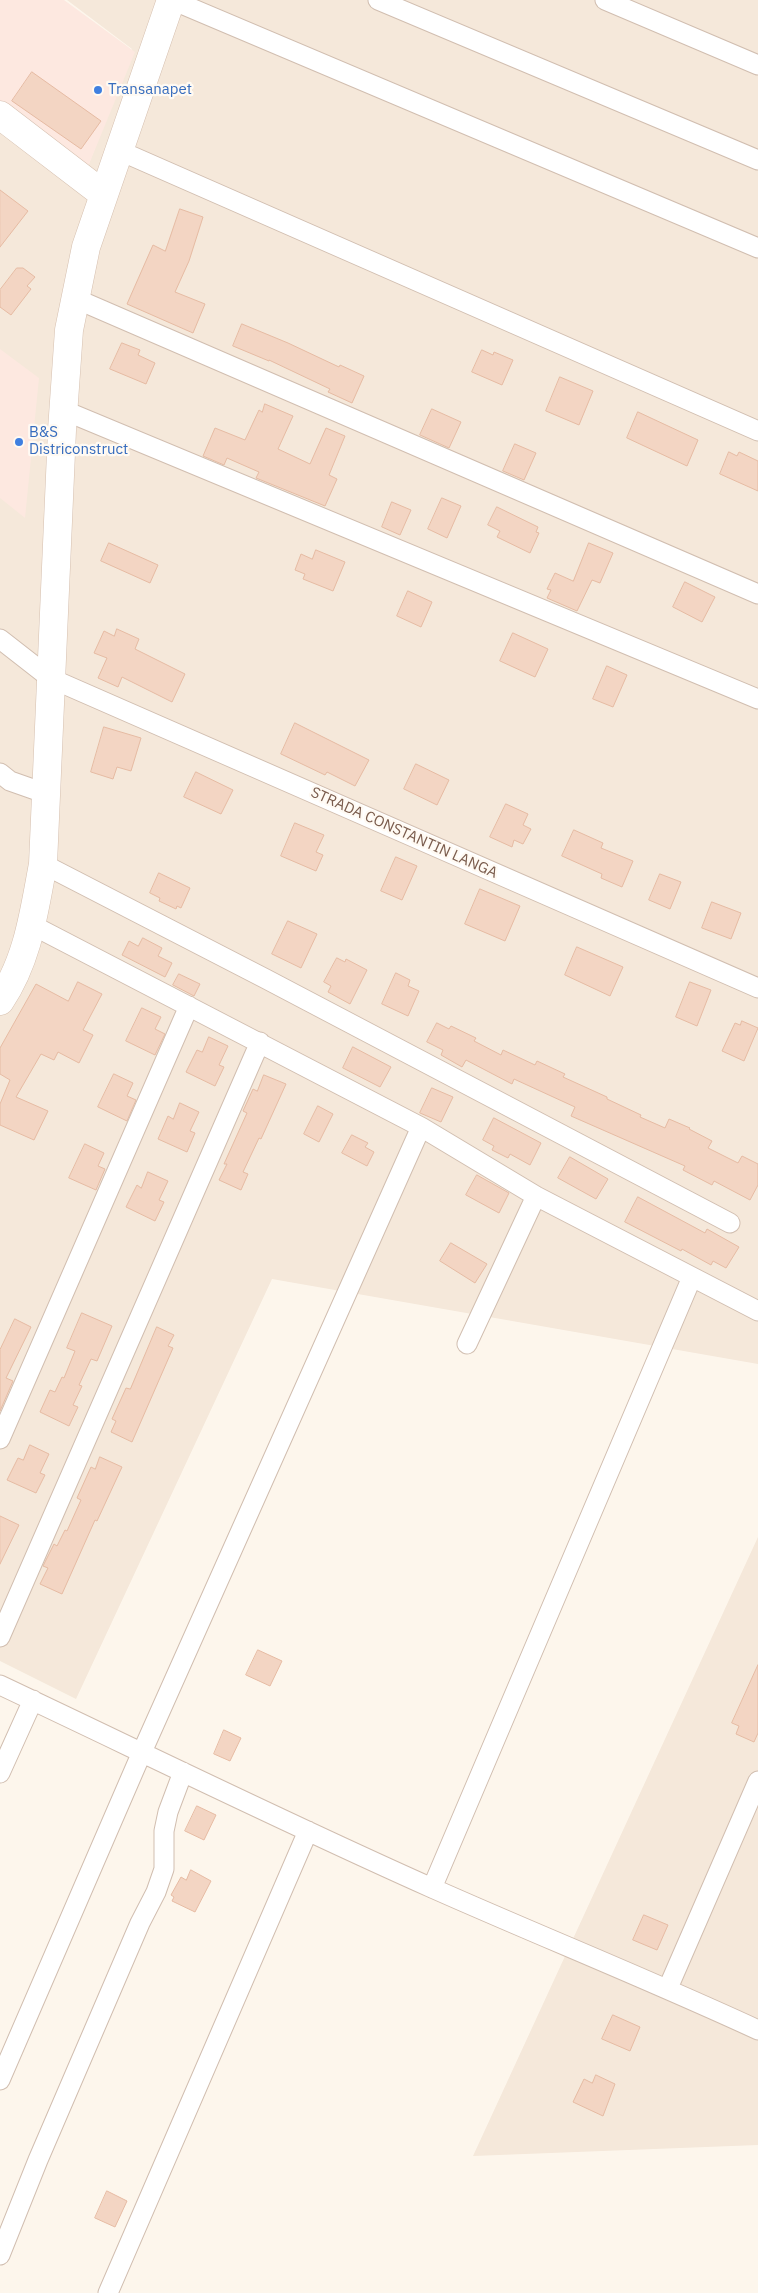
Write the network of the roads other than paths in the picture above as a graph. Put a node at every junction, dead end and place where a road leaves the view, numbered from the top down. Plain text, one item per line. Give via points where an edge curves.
1 (172, 0) edge
2 (378, 0) edge
3 (605, 0) edge
4 (758, 65) edge
5 (0, 115) edge
6 (118, 150) junction
7 (758, 160) edge
8 (103, 194) junction
9 (758, 248) edge
10 (74, 298) junction
11 (63, 410) junction
12 (758, 431) edge
13 (758, 594) edge
14 (0, 639) edge
15 (50, 678) junction
16 (758, 699) edge
17 (0, 773) edge
18 (47, 794) junction
19 (43, 864) junction
20 (32, 925) junction
21 (758, 988) edge
22 (0, 1001) edge
23 (189, 1006) junction
24 (260, 1042) junction
25 (421, 1127) junction
26 (536, 1196) junction
27 (730, 1223) dead end
28 (692, 1278) junction
29 (758, 1311) edge
30 (467, 1344) dead end
31 (0, 1439) edge
32 (0, 1637) edge
33 (0, 1685) edge
34 (33, 1700) junction
35 (142, 1752) junction
36 (183, 1772) junction
37 (0, 1773) edge
38 (758, 1781) edge
39 (308, 1831) junction
40 (432, 1888) junction
41 (668, 1988) junction
42 (758, 2030) edge
43 (0, 2080) edge
44 (0, 2255) edge
45 (108, 2293) edge

1 - 6 main road
1 - 9 street
2 - 7 street
3 - 4 street
5 - 8 main road
6 - 8 main road
6 - 12 street
8 - 10 main road
10 - 11 main road
10 - 13 street
11 - 15 main road
11 - 16 street
14 - 15 street, STRADA CONSTANTIN LANGA
15 - 18 main road
15 - 21 street, STRADA CONSTANTIN LANGA
17 - 18 street via 10,781
18 - 19 main road
19 - 20 main road
19 - 27 street
20 - 22 main road via 23,959
20 - 23 street
23 - 24 street
23 - 31 street
24 - 25 street
24 - 32 street
25 - 26 street
25 - 35 street
26 - 28 street
26 - 30 street
28 - 29 street
28 - 40 street
33 - 34 street
34 - 35 street
34 - 37 street
35 - 36 street
35 - 43 street
36 - 39 street
36 - 44 street via 168,1812 164,1831 164,1869 156,1892 89,2041
38 - 41 street
39 - 40 street
39 - 45 street
40 - 41 street
41 - 42 street

